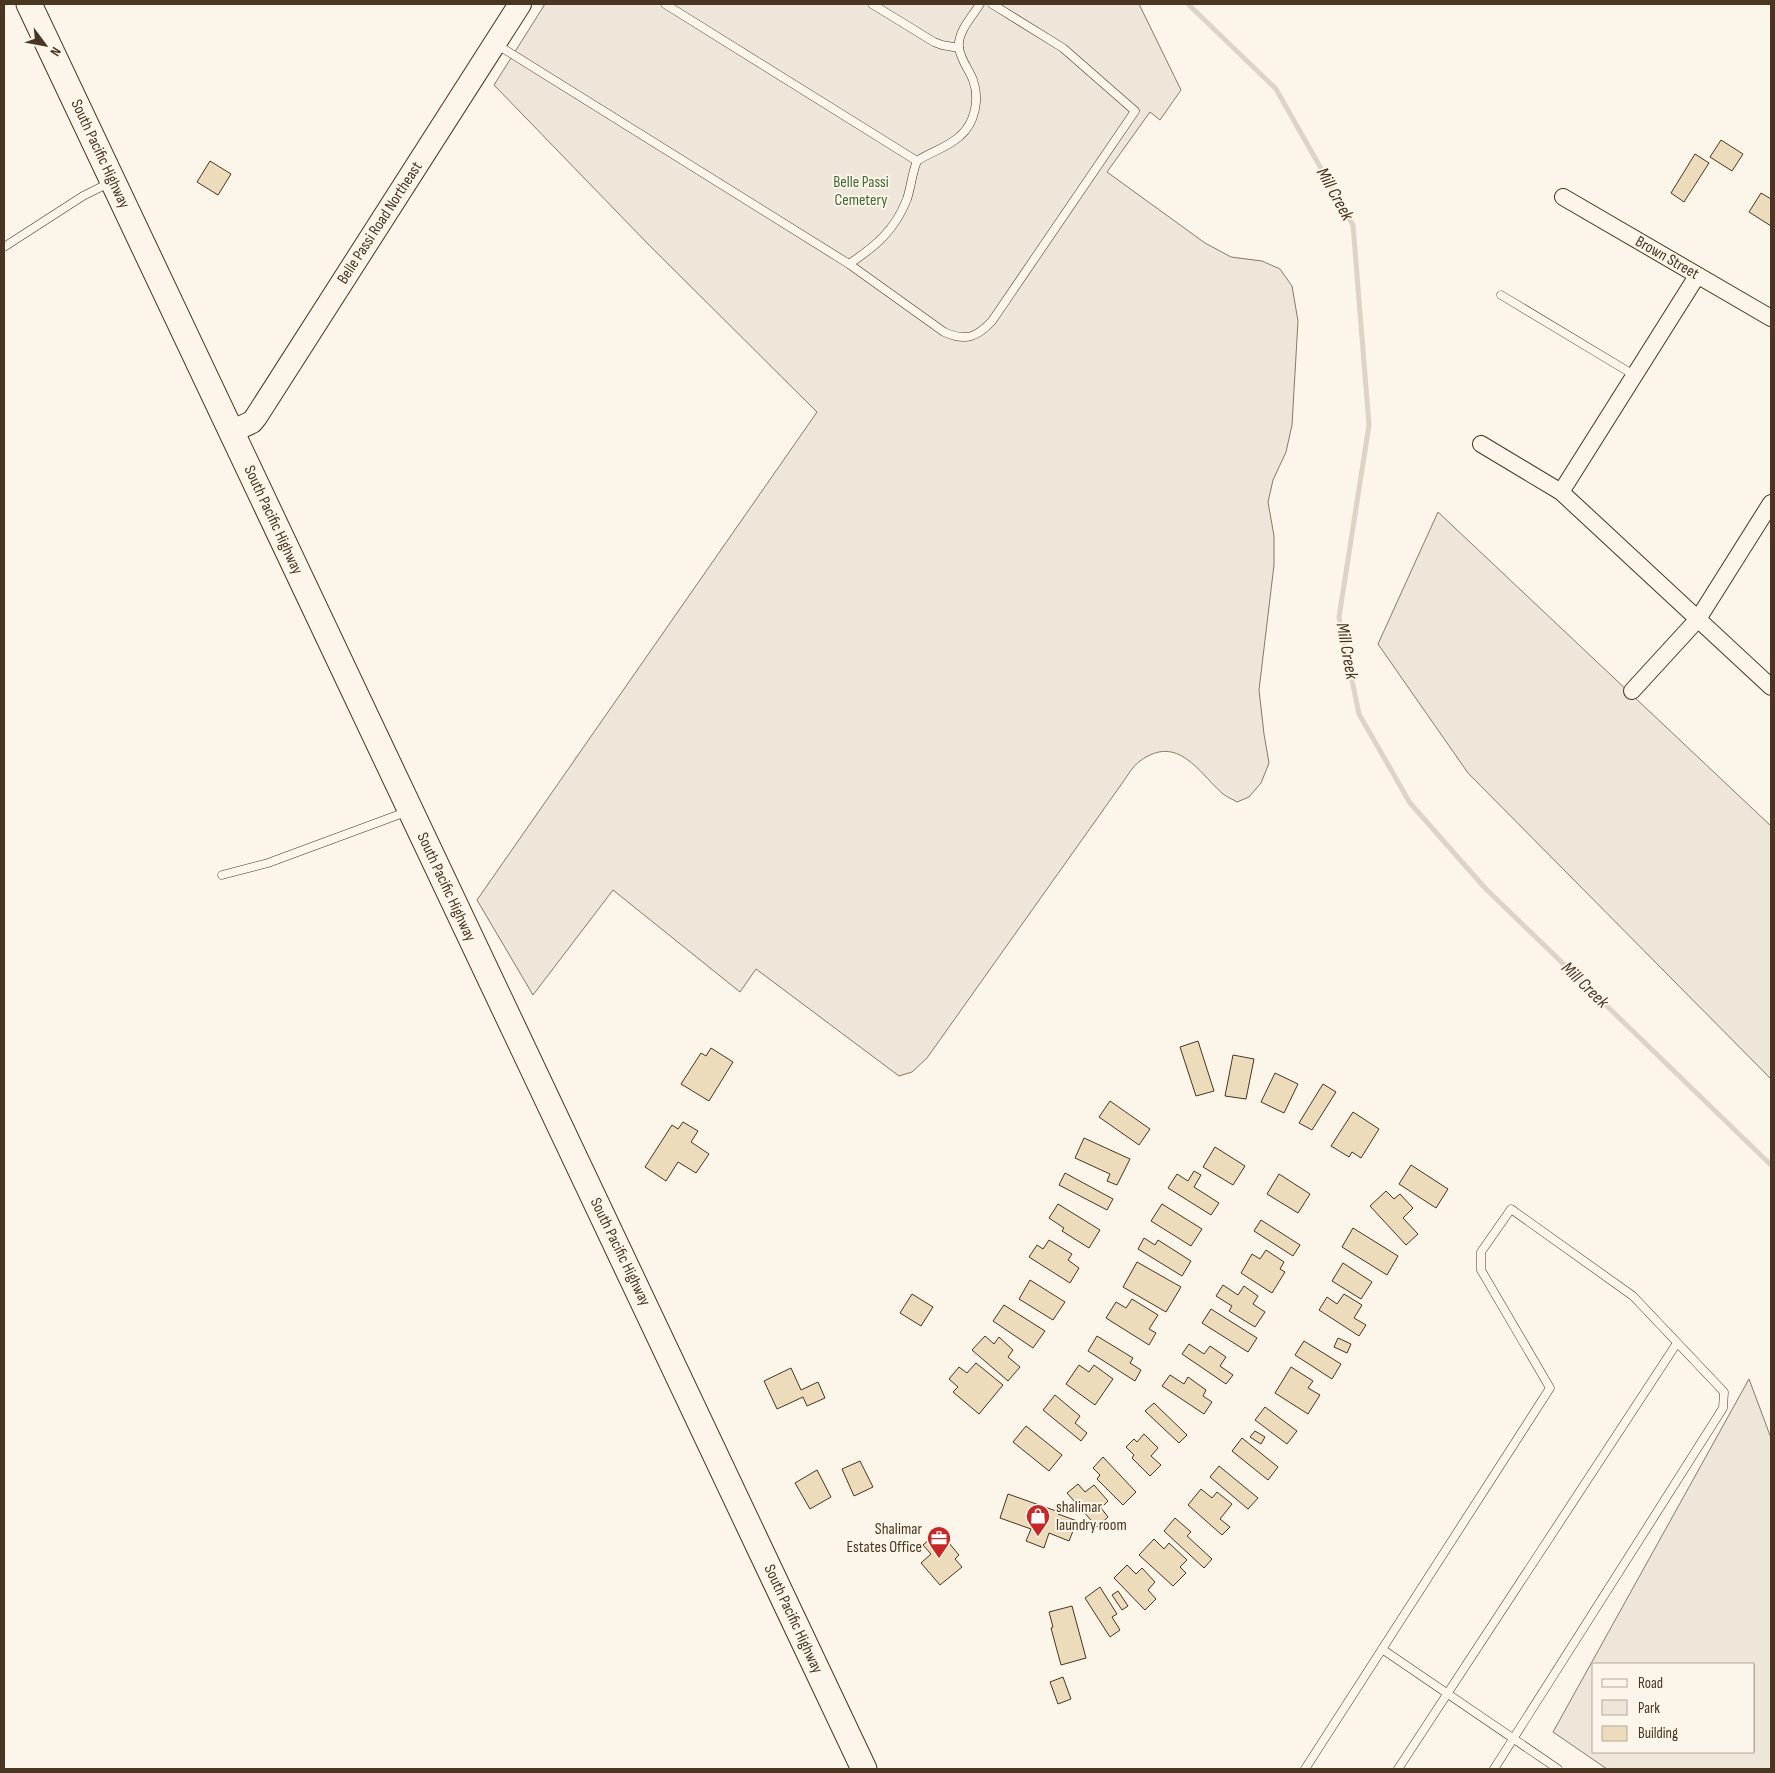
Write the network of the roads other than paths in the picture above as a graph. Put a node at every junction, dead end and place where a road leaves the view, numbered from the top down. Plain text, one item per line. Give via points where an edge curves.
1 (29, 4) edge
2 (520, 4) edge
3 (665, 4) edge
4 (872, 4) edge
5 (980, 4) edge
6 (992, 4) edge
7 (494, 43) junction
8 (959, 48) junction
9 (917, 161) junction
10 (112, 181) junction
11 (1563, 197) dead end
12 (4, 248) edge
13 (849, 264) junction
14 (1697, 276) junction
15 (1501, 295) dead end
16 (1771, 318) edge
17 (1634, 375) junction
18 (231, 432) junction
19 (1481, 444) dead end
20 (1561, 492) junction
21 (1771, 503) edge
22 (1698, 619) junction
23 (1770, 685) edge
24 (1632, 691) dead end
25 (410, 810) junction
26 (222, 876) dead end
27 (1677, 1343) junction
28 (1382, 1649) junction
29 (1447, 1694) junction
30 (1513, 1739) junction
31 (864, 1769) edge
32 (1305, 1769) edge
33 (1398, 1769) edge
34 (1494, 1769) edge
35 (1558, 1769) edge

1 - 10 main road, South Pacific Highway
2 - 7 street, Belle Passi Road Northeast
3 - 9 lane
4 - 8 lane via 934,42
5 - 8 lane via 961,34
6 - 13 lane via 1063,48 1135,110 992,321 981,332 968,338 944,332
7 - 13 lane
7 - 18 street, Belle Passi Road Northeast via 256,417
8 - 9 lane via 973,79 975,112 959,137
9 - 13 lane via 907,198 885,236
10 - 12 lane via 83,196
10 - 18 main road, South Pacific Highway
11 - 14 street, Brown Street
14 - 16 street, Brown Street
14 - 17 street
15 - 17 lane
17 - 20 street
18 - 25 main road, South Pacific Highway
19 - 20 street
20 - 22 street
21 - 22 street
22 - 23 street
22 - 24 street
25 - 26 lane via 268,863
25 - 31 main road, South Pacific Highway
27 - 28 lane via 1634,1296 1511,1209 1481,1252 1481,1270 1550,1388
27 - 29 lane
27 - 30 lane via 1724,1392 1723,1408
28 - 29 lane
28 - 32 lane
29 - 30 lane
29 - 33 lane
30 - 34 lane
30 - 35 lane

